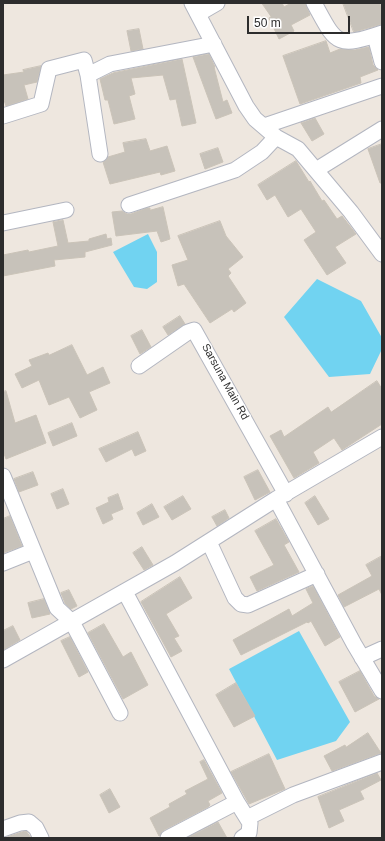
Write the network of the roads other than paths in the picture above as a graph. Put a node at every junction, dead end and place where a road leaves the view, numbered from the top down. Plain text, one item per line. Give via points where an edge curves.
1 (217, 3) edge
2 (314, 3) edge
3 (195, 9) edge
4 (378, 35) edge
5 (214, 44) junction
6 (382, 62) edge
7 (88, 75) junction
8 (382, 86) edge
9 (3, 116) edge
10 (264, 126) junction
11 (382, 129) edge
12 (276, 137) junction
13 (100, 154) dead end
14 (316, 170) junction
15 (129, 205) dead end
16 (66, 210) dead end
17 (3, 223) edge
18 (382, 254) edge
19 (139, 366) dead end
20 (382, 437) edge
21 (3, 476) edge
22 (281, 497) junction
23 (209, 542) junction
24 (33, 551) junction
25 (3, 563) edge
26 (317, 574) junction
27 (125, 592) junction
28 (72, 622) junction
29 (382, 649) edge
30 (362, 658) junction
31 (3, 660) edge
32 (382, 691) edge
33 (120, 713) dead end
34 (382, 762) edge
35 (237, 802) junction
36 (247, 818) junction
37 (3, 829) edge
38 (41, 838) edge
39 (168, 838) edge
40 (242, 838) edge

1 - 3 street
2 - 4 street via 332,35 339,41 352,42
3 - 5 street
4 - 6 street
5 - 7 street via 110,64
5 - 10 street via 246,106 255,119
7 - 9 street via 84,60 49,70 41,104
7 - 13 street
8 - 10 street
10 - 12 street
11 - 14 street
12 - 14 street via 298,149
12 - 15 street via 262,152 235,170
14 - 18 street
16 - 17 street
19 - 22 street, Sarsuna Main Rd via 194,330
20 - 22 street
21 - 24 street
22 - 23 street
22 - 26 street
23 - 26 street via 235,598 241,604 248,605
23 - 27 street
24 - 25 street
24 - 28 street via 57,608
26 - 30 street
27 - 28 street
27 - 35 street
28 - 31 street
28 - 33 street
29 - 30 street
30 - 32 street
34 - 36 street via 293,795
35 - 36 street
35 - 39 street
36 - 40 street via 250,823 249,833
37 - 38 street via 29,822

